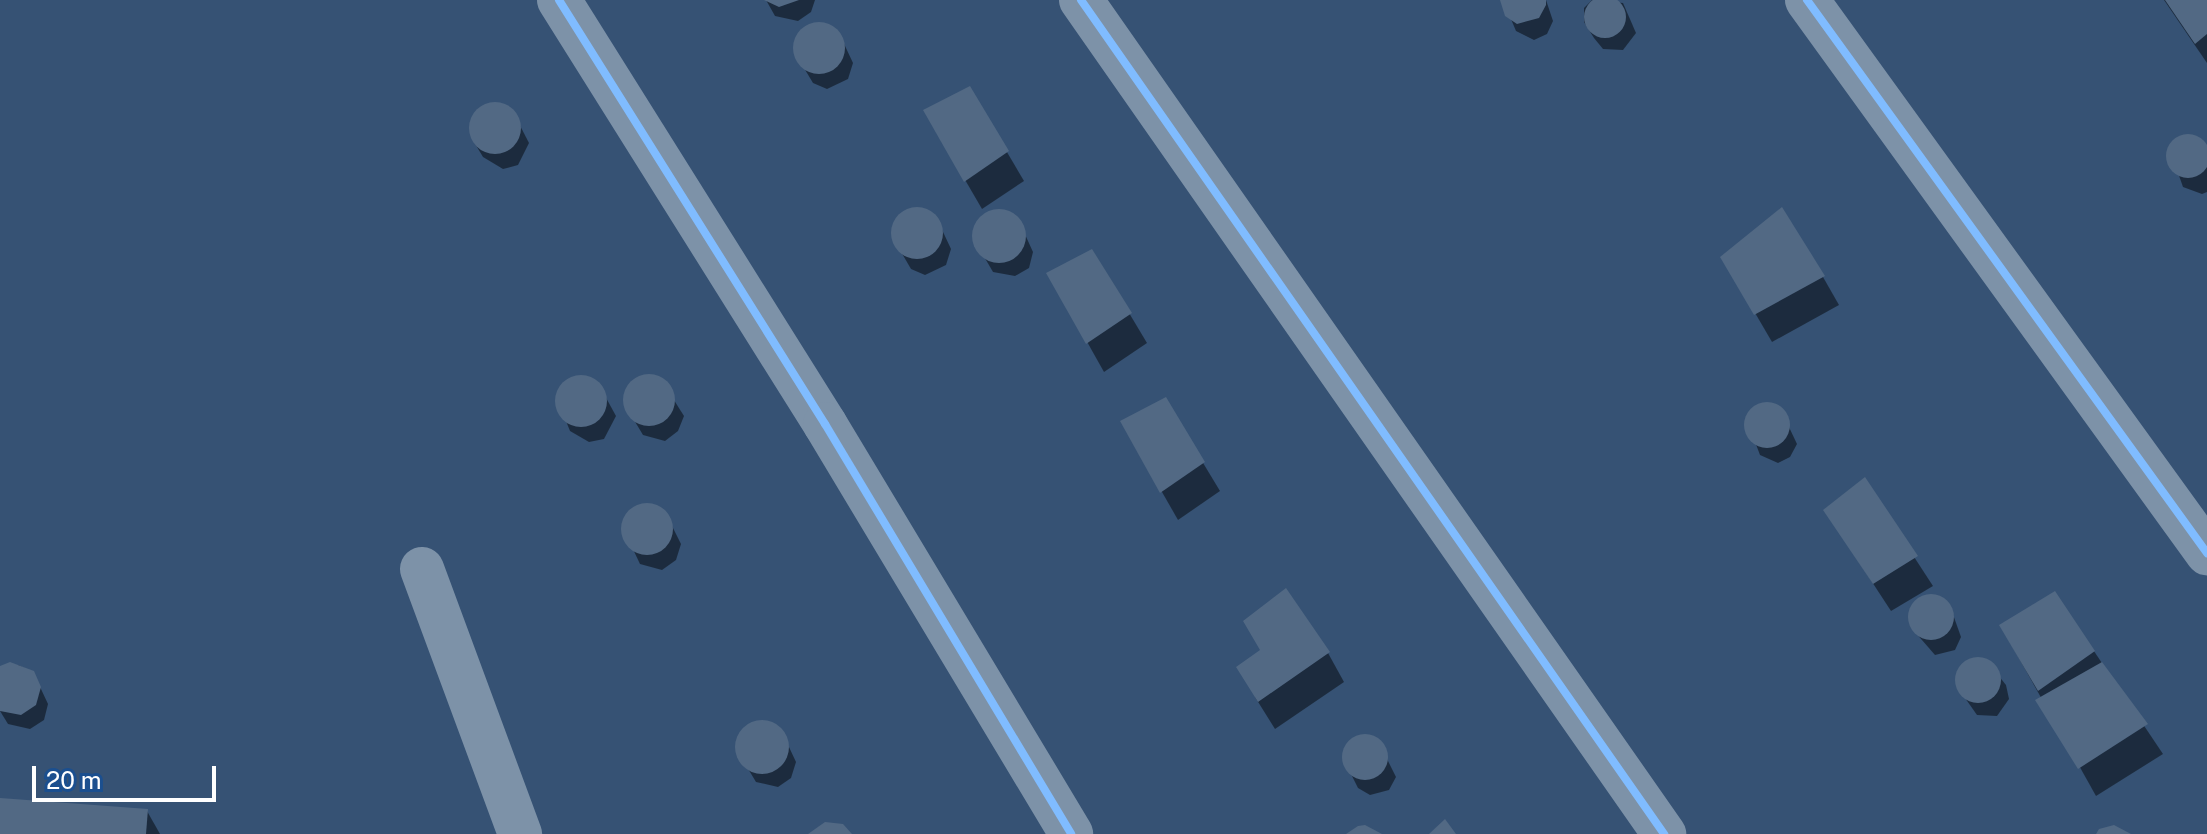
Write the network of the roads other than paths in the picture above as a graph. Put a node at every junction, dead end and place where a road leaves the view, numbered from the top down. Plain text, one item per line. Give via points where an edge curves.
1 (559, 0) edge
2 (1081, 0) edge
3 (1807, 0) edge
4 (2207, 553) edge
5 (422, 569) dead end
6 (520, 834) edge
7 (1071, 834) edge
8 (1664, 834) edge

1 - 7 street via 825,424
2 - 8 street
3 - 4 street
5 - 6 street

